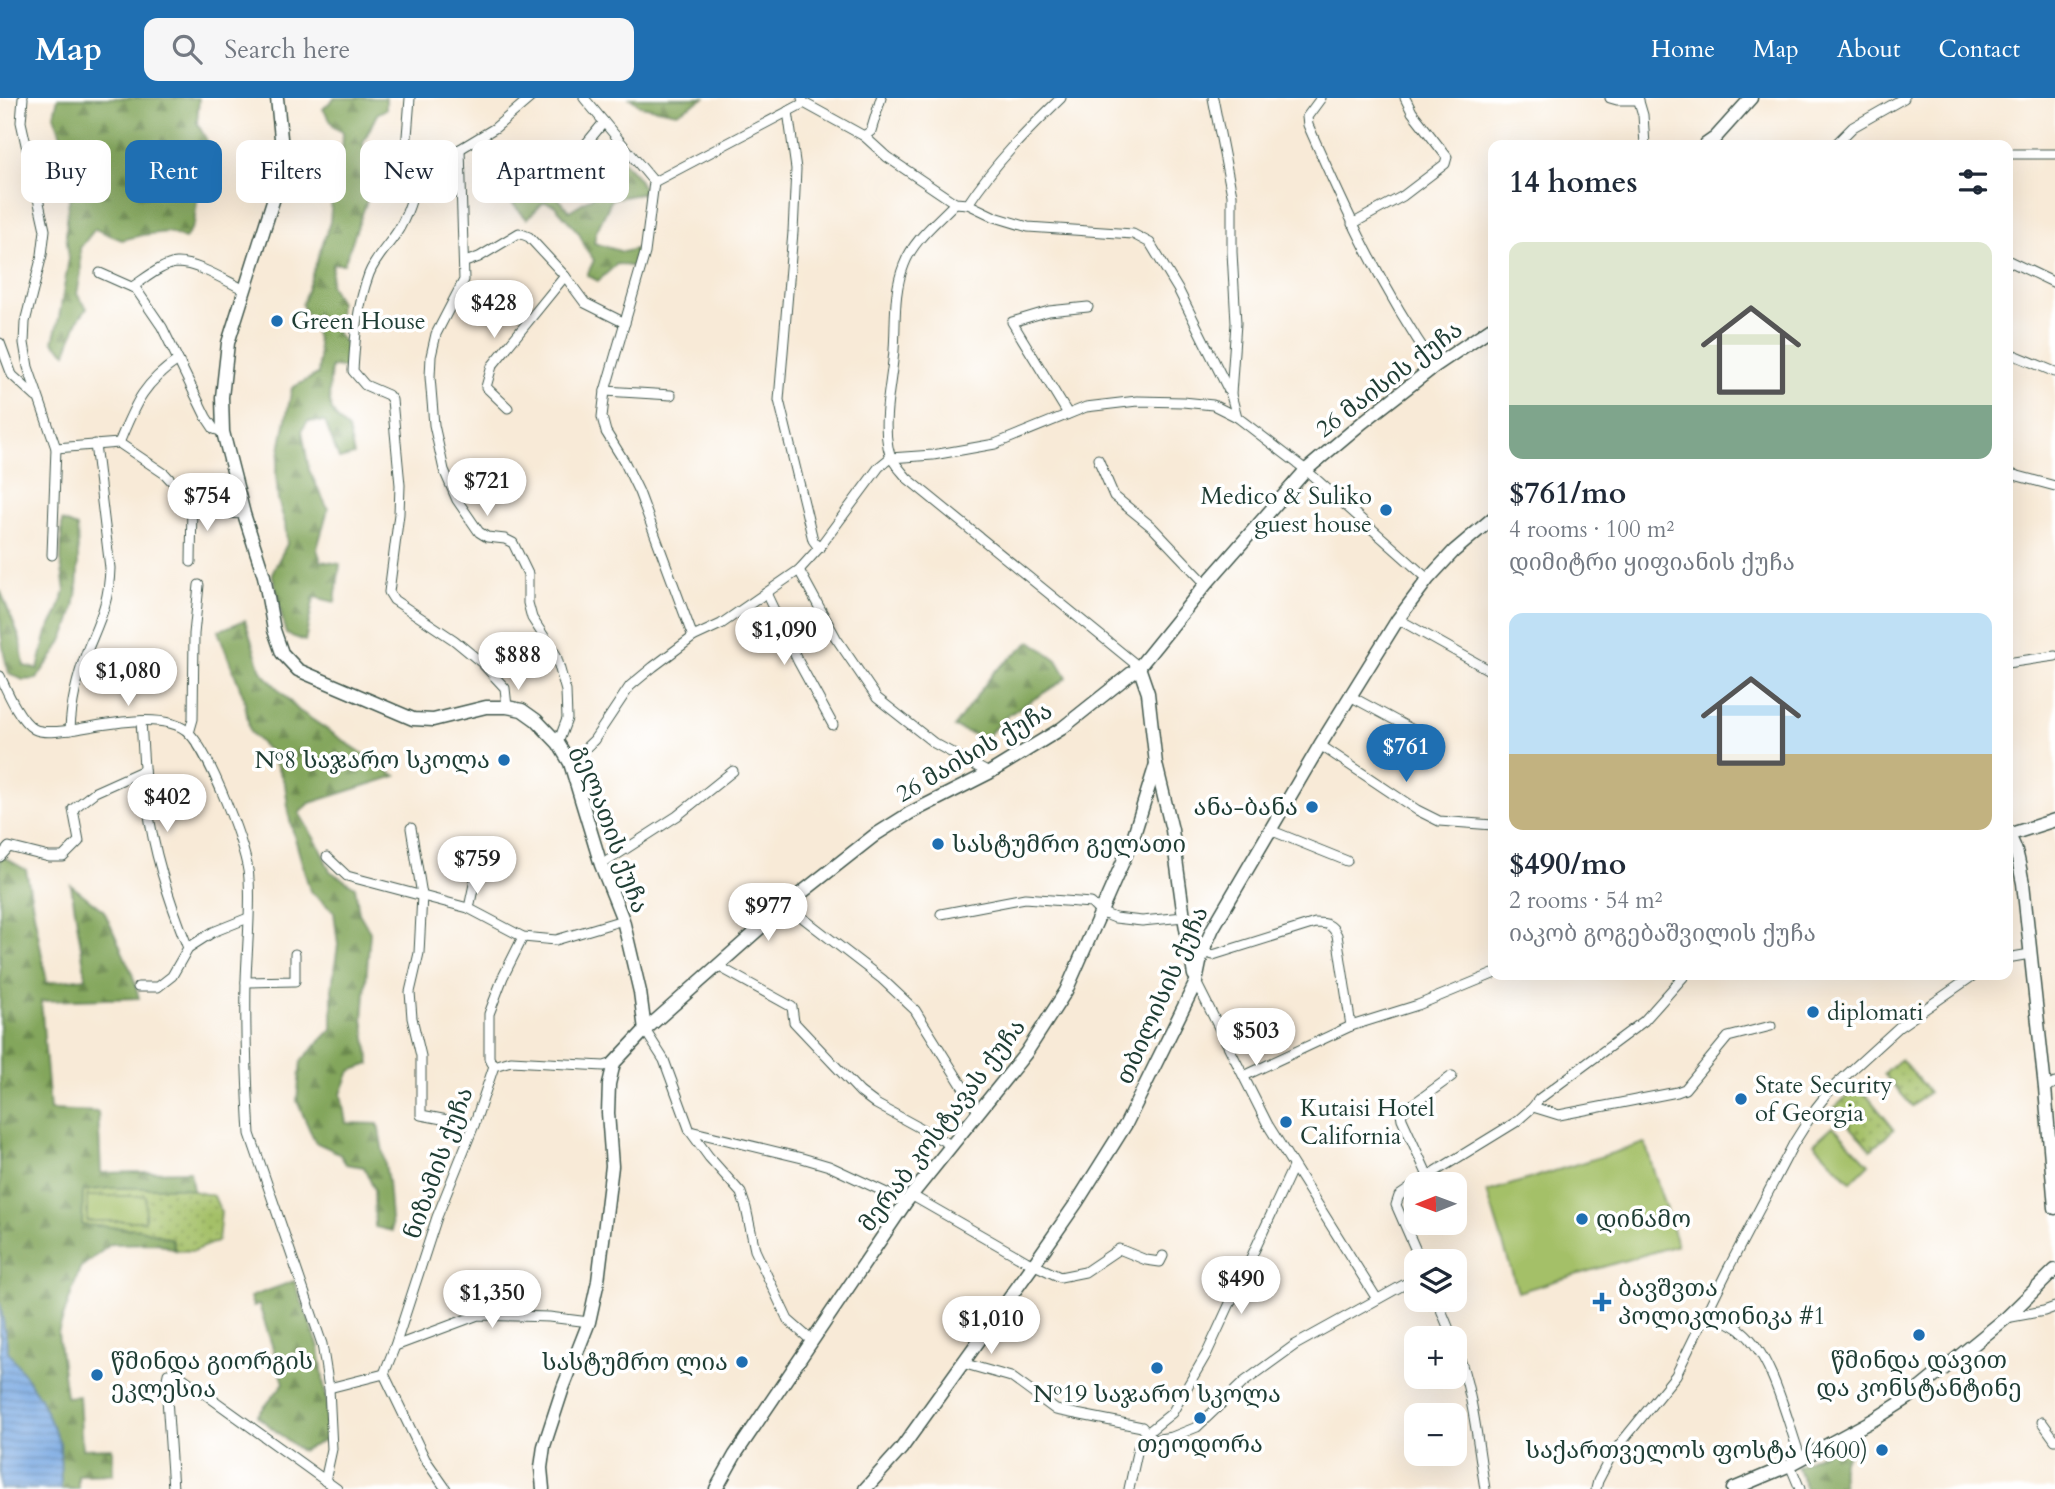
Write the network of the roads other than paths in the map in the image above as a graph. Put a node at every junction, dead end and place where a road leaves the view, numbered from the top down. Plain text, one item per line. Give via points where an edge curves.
1 (23, 98) edge
2 (277, 98) edge
3 (410, 98) edge
4 (530, 98) edge
5 (584, 98) edge
6 (881, 98) edge
7 (1061, 98) edge
8 (1213, 98) edge
9 (1321, 98) edge
10 (1405, 98) edge
11 (1609, 98) edge
12 (1751, 98) edge
13 (1904, 98) edge
14 (1639, 99) edge
15 (803, 100) edge
16 (788, 111) junction
17 (604, 122) junction
18 (864, 136) junction
19 (407, 140) edge
20 (589, 140) edge
21 (1645, 140) edge
22 (1714, 140) edge
23 (1840, 140) edge
24 (460, 149) joint
25 (2013, 154) edge
26 (2055, 154) edge
27 (654, 183) junction
28 (411, 203) edge
29 (955, 203) junction
30 (968, 204) junction
31 (1352, 224) junction
32 (465, 262) junction
33 (2013, 263) edge
34 (100, 273) dead end
35 (565, 276) junction
36 (2055, 283) edge
37 (132, 287) junction
38 (245, 290) junction
39 (1088, 307) dead end
40 (625, 323) junction
41 (1488, 330) edge
42 (0, 343) edge
43 (2013, 354) edge
44 (178, 360) junction
45 (1435, 366) junction
46 (2055, 372) edge
47 (605, 391) junction
48 (671, 395) dead end
49 (1231, 396) junction
50 (39, 401) junction
51 (508, 408) dead end
52 (1068, 414) junction
53 (1237, 417) junction
54 (223, 432) junction
55 (119, 443) junction
56 (95, 444) junction
57 (56, 448) junction
58 (890, 458) junction
59 (1098, 459) dead end
60 (1306, 470) junction
61 (2013, 475) edge
62 (2055, 486) edge
63 (192, 503) junction
64 (244, 514) junction
65 (1488, 522) edge
66 (819, 548) junction
67 (52, 555) dead end
68 (191, 562) dead end
69 (799, 570) junction
70 (1428, 579) junction
71 (1206, 584) junction
72 (199, 585) dead end
73 (766, 593) junction
74 (1398, 619) junction
75 (693, 637) junction
76 (2055, 656) edge
77 (2013, 662) edge
78 (1139, 667) junction
79 (1488, 669) edge
80 (0, 676) edge
81 (1350, 696) junction
82 (507, 707) junction
83 (141, 721) junction
84 (833, 725) dead end
85 (70, 730) junction
86 (1415, 731) dead end
87 (190, 733) junction
88 (558, 743) junction
89 (1320, 745) junction
90 (570, 763) junction
91 (1156, 764) junction
92 (144, 770) junction
93 (733, 771) dead end
94 (989, 773) junction
95 (2055, 820) edge
96 (1488, 825) edge
97 (411, 828) dead end
98 (1270, 830) junction
99 (2013, 833) edge
100 (2013, 843) edge
101 (481, 851) dead end
102 (0, 857) edge
103 (327, 857) dead end
104 (1347, 861) dead end
105 (601, 865) junction
106 (422, 895) junction
107 (786, 905) junction
108 (469, 908) junction
109 (1100, 912) junction
110 (942, 914) dead end
111 (1184, 917) junction
112 (248, 918) junction
113 (623, 920) junction
114 (523, 937) junction
115 (188, 948) junction
116 (1196, 951) junction
117 (295, 954) dead end
118 (2030, 954) junction
119 (2013, 957) edge
120 (718, 966) junction
121 (1488, 976) edge
122 (1681, 980) edge
123 (1966, 980) edge
124 (246, 982) junction
125 (1196, 982) junction
126 (138, 987) dead end
127 (1351, 1026) junction
128 (1771, 1026) dead end
129 (645, 1030) junction
130 (614, 1063) junction
131 (494, 1066) junction
132 (1244, 1076) junction
133 (1452, 1076) dead end
134 (2050, 1085) edge
135 (1533, 1107) junction
136 (978, 1111) junction
137 (474, 1125) junction
138 (690, 1131) junction
139 (951, 1145) junction
140 (1293, 1167) junction
141 (1426, 1172) edge
142 (1435, 1172) edge
143 (1404, 1193) edge
144 (909, 1198) junction
145 (2055, 1208) edge
146 (1404, 1223) edge
147 (1163, 1256) dead end
148 (2055, 1256) edge
149 (1034, 1264) junction
150 (2055, 1270) edge
151 (1404, 1284) edge
152 (1377, 1299) junction
153 (2055, 1307) edge
154 (1708, 1312) junction
155 (2006, 1318) junction
156 (589, 1322) junction
157 (812, 1341) junction
158 (395, 1346) junction
159 (962, 1363) junction
160 (384, 1374) junction
161 (1467, 1377) edge
162 (329, 1388) junction
163 (2042, 1422) dead end
164 (1146, 1433) junction
165 (2055, 1440) edge
166 (1795, 1462) junction
167 (326, 1480) junction
168 (173, 1489) edge
169 (337, 1489) edge
170 (446, 1489) edge
171 (543, 1489) edge
172 (716, 1489) edge
173 (865, 1489) edge
174 (1129, 1489) edge
175 (1485, 1489) edge
176 (1596, 1489) edge
177 (1733, 1489) edge
178 (1800, 1489) edge

1 - 50 street via 21,122 45,230 24,343
2 - 38 main road via 282,148 278,185
3 - 19 street
4 - 24 street via 495,128
5 - 17 street
6 - 18 street
7 - 30 street via 1015,143
8 - 49 street via 1232,195 1236,323
9 - 31 street via 1307,117 1308,125
10 - 31 street via 1447,157 1445,164 1403,196
11 - 14 street
12 - 22 main road
13 - 23 street via 1853,127
14 - 21 street
15 - 16 street
15 - 18 street
16 - 27 street
16 - 66 street via 796,169 779,400 813,540
17 - 20 street
17 - 27 street
18 - 29 street
24 - 32 street
25 - 26 street
27 - 40 street via 646,253
28 - 82 street via 369,272 360,304 353,371 365,385 391,400 400,514 389,592 482,663 505,688
29 - 30 street
29 - 58 street via 916,243 898,286 887,415
30 - 49 street via 1028,227 1133,234 1150,243
31 - 45 street via 1386,291
32 - 35 street via 519,233 529,237
32 - 88 street via 464,280 436,334 431,356 434,425 444,470 457,500 480,532 513,543 528,574 532,618 556,655 566,691 567,719
33 - 36 street
34 - 37 street
35 - 40 street via 585,303
35 - 51 street via 492,366 486,387
37 - 38 street via 177,263 200,268
37 - 44 street via 162,327
38 - 54 main road via 228,343
39 - 52 street via 1049,311 1012,322
40 - 47 street
41 - 45 main road, 26 მაისის ქუჩა
42 - 50 street via 12,375
43 - 46 street
44 - 54 street via 206,417 214,429
44 - 55 street via 147,385
45 - 60 main road, 26 მაისის ქუჩა
47 - 48 street
47 - 75 street via 602,417 606,432 639,492
49 - 53 street
50 - 57 street
52 - 53 street via 1086,407 1137,401 1213,405
52 - 58 street via 995,444
53 - 60 street
54 - 64 main road
55 - 56 street
55 - 63 street via 165,474
56 - 57 street
56 - 85 street via 109,586 80,674
57 - 67 street
58 - 66 street
58 - 78 street via 907,478
59 - 71 street via 1114,496 1153,527
60 - 70 street
60 - 71 main road, 26 მაისის ქუჩა
61 - 62 street
63 - 64 street
63 - 68 street
64 - 82 main road via 264,576 274,630 282,653 298,670 413,719 433,720 486,707
65 - 70 main road, თბილისის ქუჩა
66 - 69 street
69 - 73 street
69 - 94 street via 836,638 877,698 933,743
70 - 74 main road, თბილისის ქუჩა
71 - 78 main road, 26 მაისის ქუჩა
72 - 87 street
73 - 75 street
73 - 84 street
74 - 79 street
74 - 81 main road, თბილისის ქუჩა
75 - 90 street via 631,686 594,740
76 - 77 street
78 - 91 main road via 1148,693
78 - 94 main road, 26 მაისის ქუჩა via 1061,729
80 - 85 street via 20,715 35,729
81 - 86 street
81 - 89 main road, თბილისის ქუჩა
82 - 88 main road, გელათის ქუჩა via 522,710
83 - 85 street
83 - 87 street via 174,723
83 - 92 street
87 - 112 street via 222,792 240,840 249,877
88 - 90 main road, გელათის ქუჩა
89 - 96 street via 1439,821
89 - 98 main road, თბილისის ქუჩა
90 - 105 main road, გელათის ქუჩა
91 - 109 main road, მერაბ კოსტავას ქუჩა via 1132,841
91 - 111 main road via 1172,830
92 - 102 street via 95,792 73,809 79,841 63,857 49,858 9,846
92 - 115 street via 155,849
93 - 105 street via 677,816
94 - 107 main road, 26 მაისის ქუჩა via 886,828
95 - 99 main road
97 - 106 street
98 - 104 street
98 - 116 main road, თბილისის ქუჩა
100 - 118 main road via 2023,883
101 - 108 street
103 - 106 street via 347,876
105 - 113 main road, გელათის ქუჩა
106 - 108 street
106 - 137 street via 419,953 410,992 421,1056 421,1115
107 - 120 main road, 26 მაისის ქუჩა
107 - 136 street via 915,1010
108 - 114 street
109 - 110 street via 1091,903 1025,898
109 - 111 street via 1142,921
109 - 136 main road, მერაბ კოსტავას ქუჩა via 1066,991 1026,1053
111 - 116 main road
112 - 115 street
112 - 124 street
113 - 114 street via 556,940
113 - 129 main road, გელათის ქუჩა
114 - 131 street via 489,1014 489,1058
115 - 126 street via 172,976 158,987
116 - 125 main road
116 - 127 street via 1213,956 1325,923 1337,935
117 - 124 street via 295,981
118 - 119 street
118 - 134 main road
120 - 129 main road, 26 მაისის ქუჩა
120 - 139 street via 792,1007 794,1022 860,1092
121 - 127 street
122 - 135 street via 1644,1021
123 - 154 street via 1899,1027 1816,1108
124 - 162 street via 250,1134 321,1344
125 - 132 street
125 - 149 main road, თბილისის ქუჩა via 1126,1124
127 - 132 street
128 - 135 street via 1728,1037 1685,1089 1677,1092 1559,1115
129 - 130 main road
129 - 138 street via 664,1060
130 - 131 street, ნიზამის ქუჩა via 511,1061
130 - 156 main road via 608,1113 612,1167
131 - 137 street, ნიზამის ქუჩა
132 - 140 street
133 - 141 street via 1401,1114
134 - 145 main road
135 - 142 street
136 - 139 main road, მერაბ კოსტავას ქუჩა
137 - 158 street, ნიზამის ქუჩა via 437,1217
138 - 144 street via 816,1162
138 - 157 street via 741,1193 755,1250 788,1320
139 - 144 main road, მერაბ კოსტავას ქუჩა
140 - 152 street
140 - 164 street via 1207,1353 1172,1413
143 - 146 street via 1396,1200
144 - 149 street
144 - 157 main road, მერაბ კოსტავას ქუჩა
147 - 149 street via 1160,1262 1146,1260 1119,1249 1085,1272 1060,1277
148 - 150 main road
149 - 159 main road, თბილისის ქუჩა
150 - 155 main road
151 - 152 street
152 - 164 street via 1285,1353 1244,1382 1196,1427 1153,1440
153 - 155 street
154 - 166 street via 1742,1331 1762,1353
154 - 176 street via 1676,1375 1612,1454
155 - 166 main road via 1908,1398
156 - 158 street via 478,1315
156 - 171 main road via 544,1446
157 - 172 main road, მერაბ კოსტავას ქუჩა
158 - 160 street, ნიზამის ქუჩა
159 - 164 street via 1011,1377 1056,1410 1142,1427
159 - 173 main road, თბილისის ქუჩა via 901,1449
160 - 162 street
160 - 170 street via 425,1459
161 - 175 street
162 - 167 street via 332,1448
163 - 165 street
164 - 174 street
166 - 177 main road
166 - 178 street
167 - 168 street via 176,1373 168,1374 166,1383
167 - 169 street

